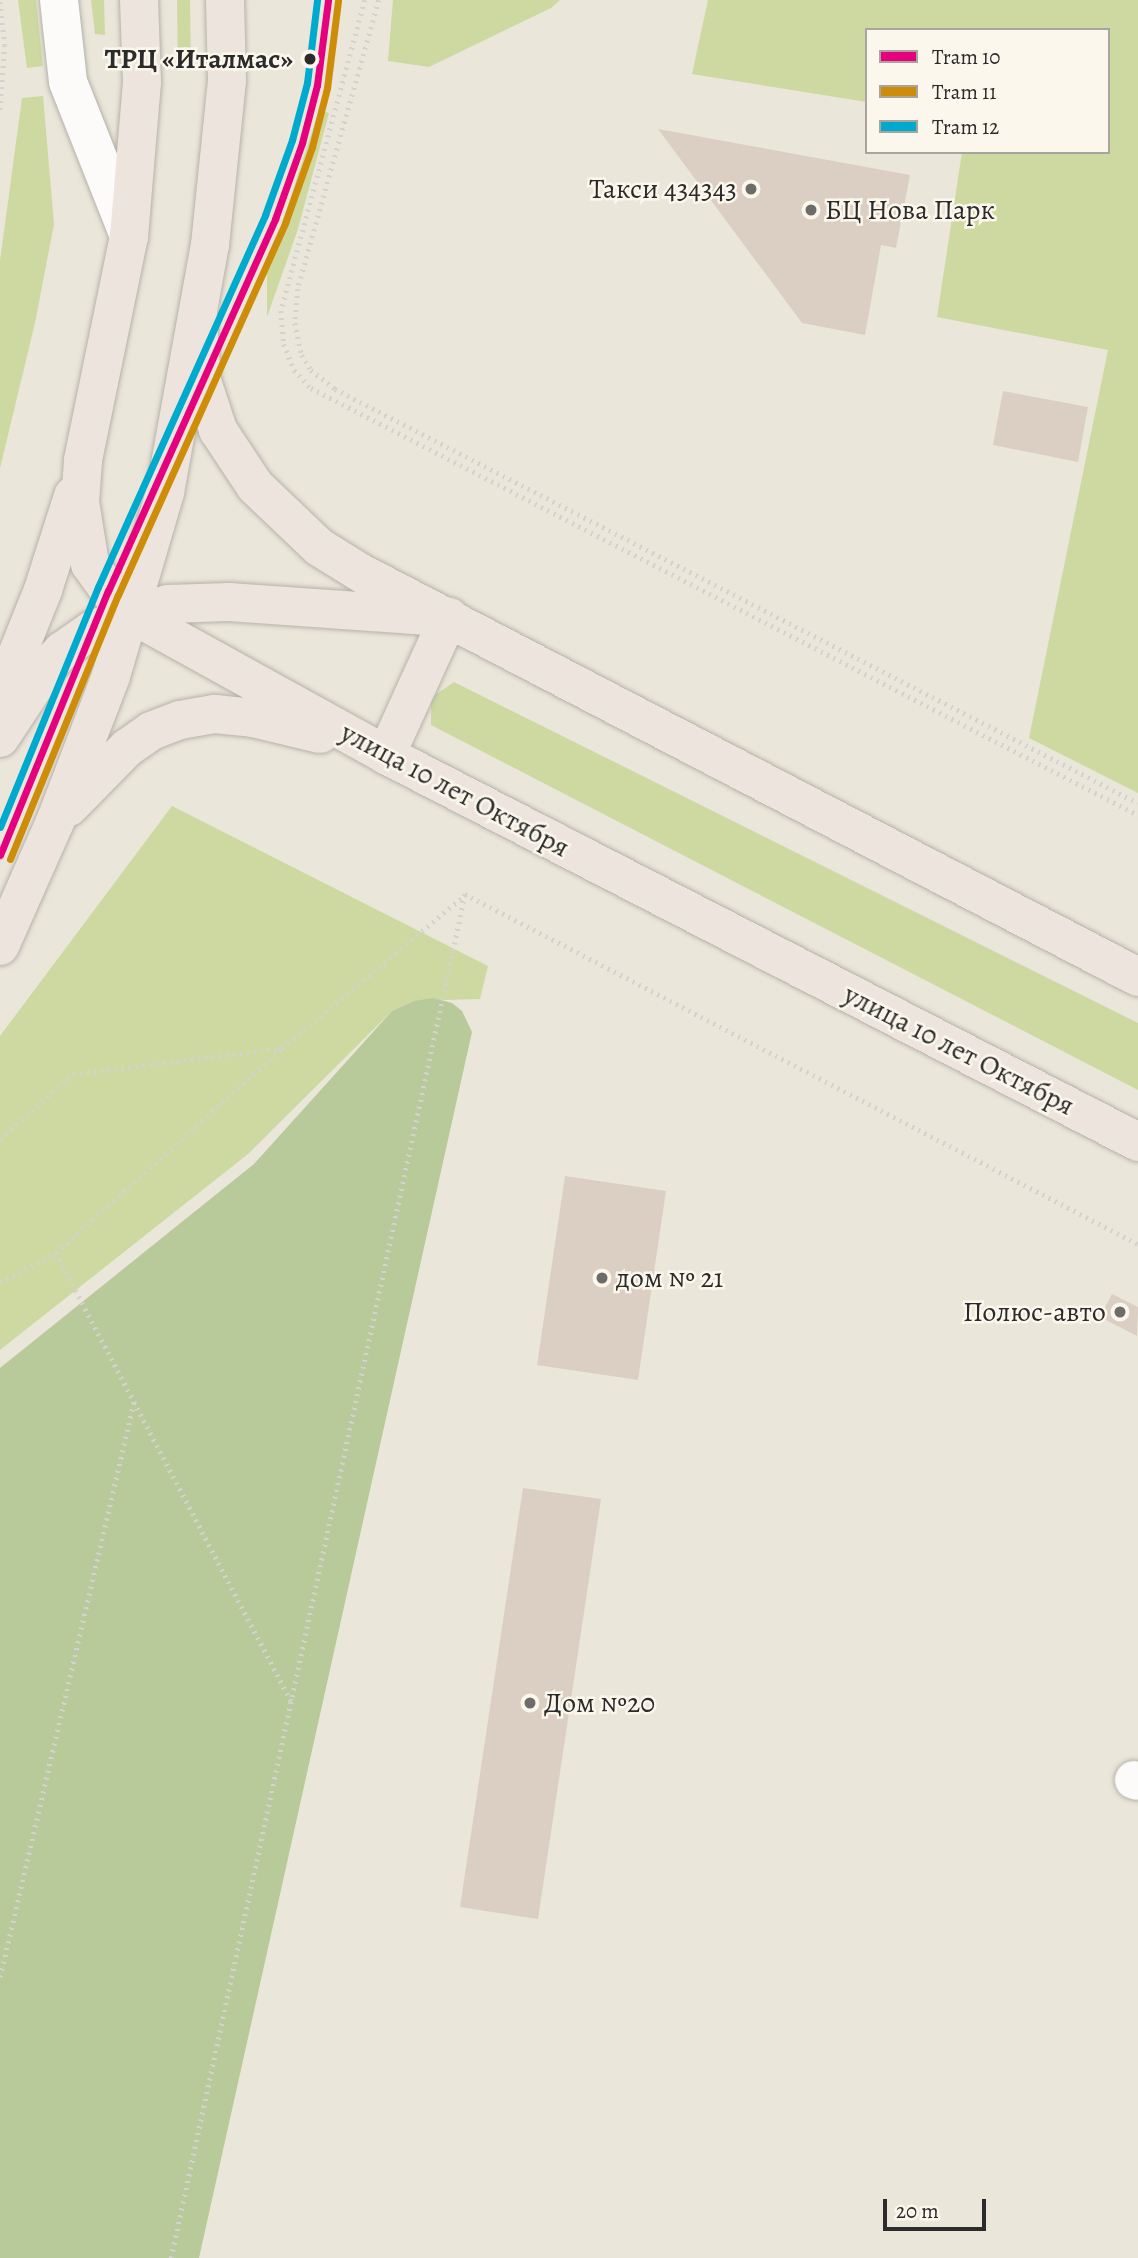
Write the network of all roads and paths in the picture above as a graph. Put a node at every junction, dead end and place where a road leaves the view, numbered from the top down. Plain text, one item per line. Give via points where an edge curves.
1 (59, 0) edge
2 (139, 0) edge
3 (225, 0) edge
4 (365, 0) edge
5 (379, 0) edge
6 (0, 2) edge
7 (0, 113) edge
8 (129, 236) junction
9 (198, 318) junction
10 (83, 460) junction
11 (131, 614) junction
12 (449, 617) junction
13 (0, 696) edge
14 (0, 738) edge
15 (386, 755) junction
16 (1138, 803) edge
17 (1138, 815) edge
18 (55, 822) junction
19 (11, 890) edge
20 (465, 894) junction
21 (0, 946) edge
22 (1138, 976) edge
23 (282, 1048) junction
24 (0, 1139) edge
25 (1138, 1142) edge
26 (1138, 1244) edge
27 (56, 1253) junction
28 (0, 1282) edge
29 (134, 1401) junction
30 (291, 1702) junction
31 (0, 1977) edge
32 (172, 2258) edge

1 - 8 street via 68,82
2 - 8 main road, улица 10 лет Октября via 142,82
3 - 9 main road via 227,81 211,246
4 - 17 path via 281,311 284,344 295,370 311,388
5 - 16 path via 295,306 302,355 320,380
6 - 7 path via 5,45
8 - 10 main road, улица 10 лет Октября
9 - 11 main road via 165,492
9 - 12 main road via 199,358 211,413 242,471 319,547
10 - 11 main road, улица 10 лет Октября via 81,522 90,564
10 - 13 main road via 43,590
11 - 12 main road via 168,604 229,601
11 - 14 main road via 92,630 62,651
11 - 15 main road, улица 10 лет Октября
11 - 18 main road
12 - 15 main road
12 - 22 main road
15 - 18 main road via 253,718 215,714 180,720 151,731 127,748
15 - 25 main road, улица 10 лет Октября
18 - 19 main road
19 - 21 main road
20 - 23 path
20 - 26 path
20 - 30 path
23 - 24 path via 73,1074
23 - 27 path
27 - 28 path
27 - 29 path
29 - 30 path
29 - 31 path
30 - 32 path

